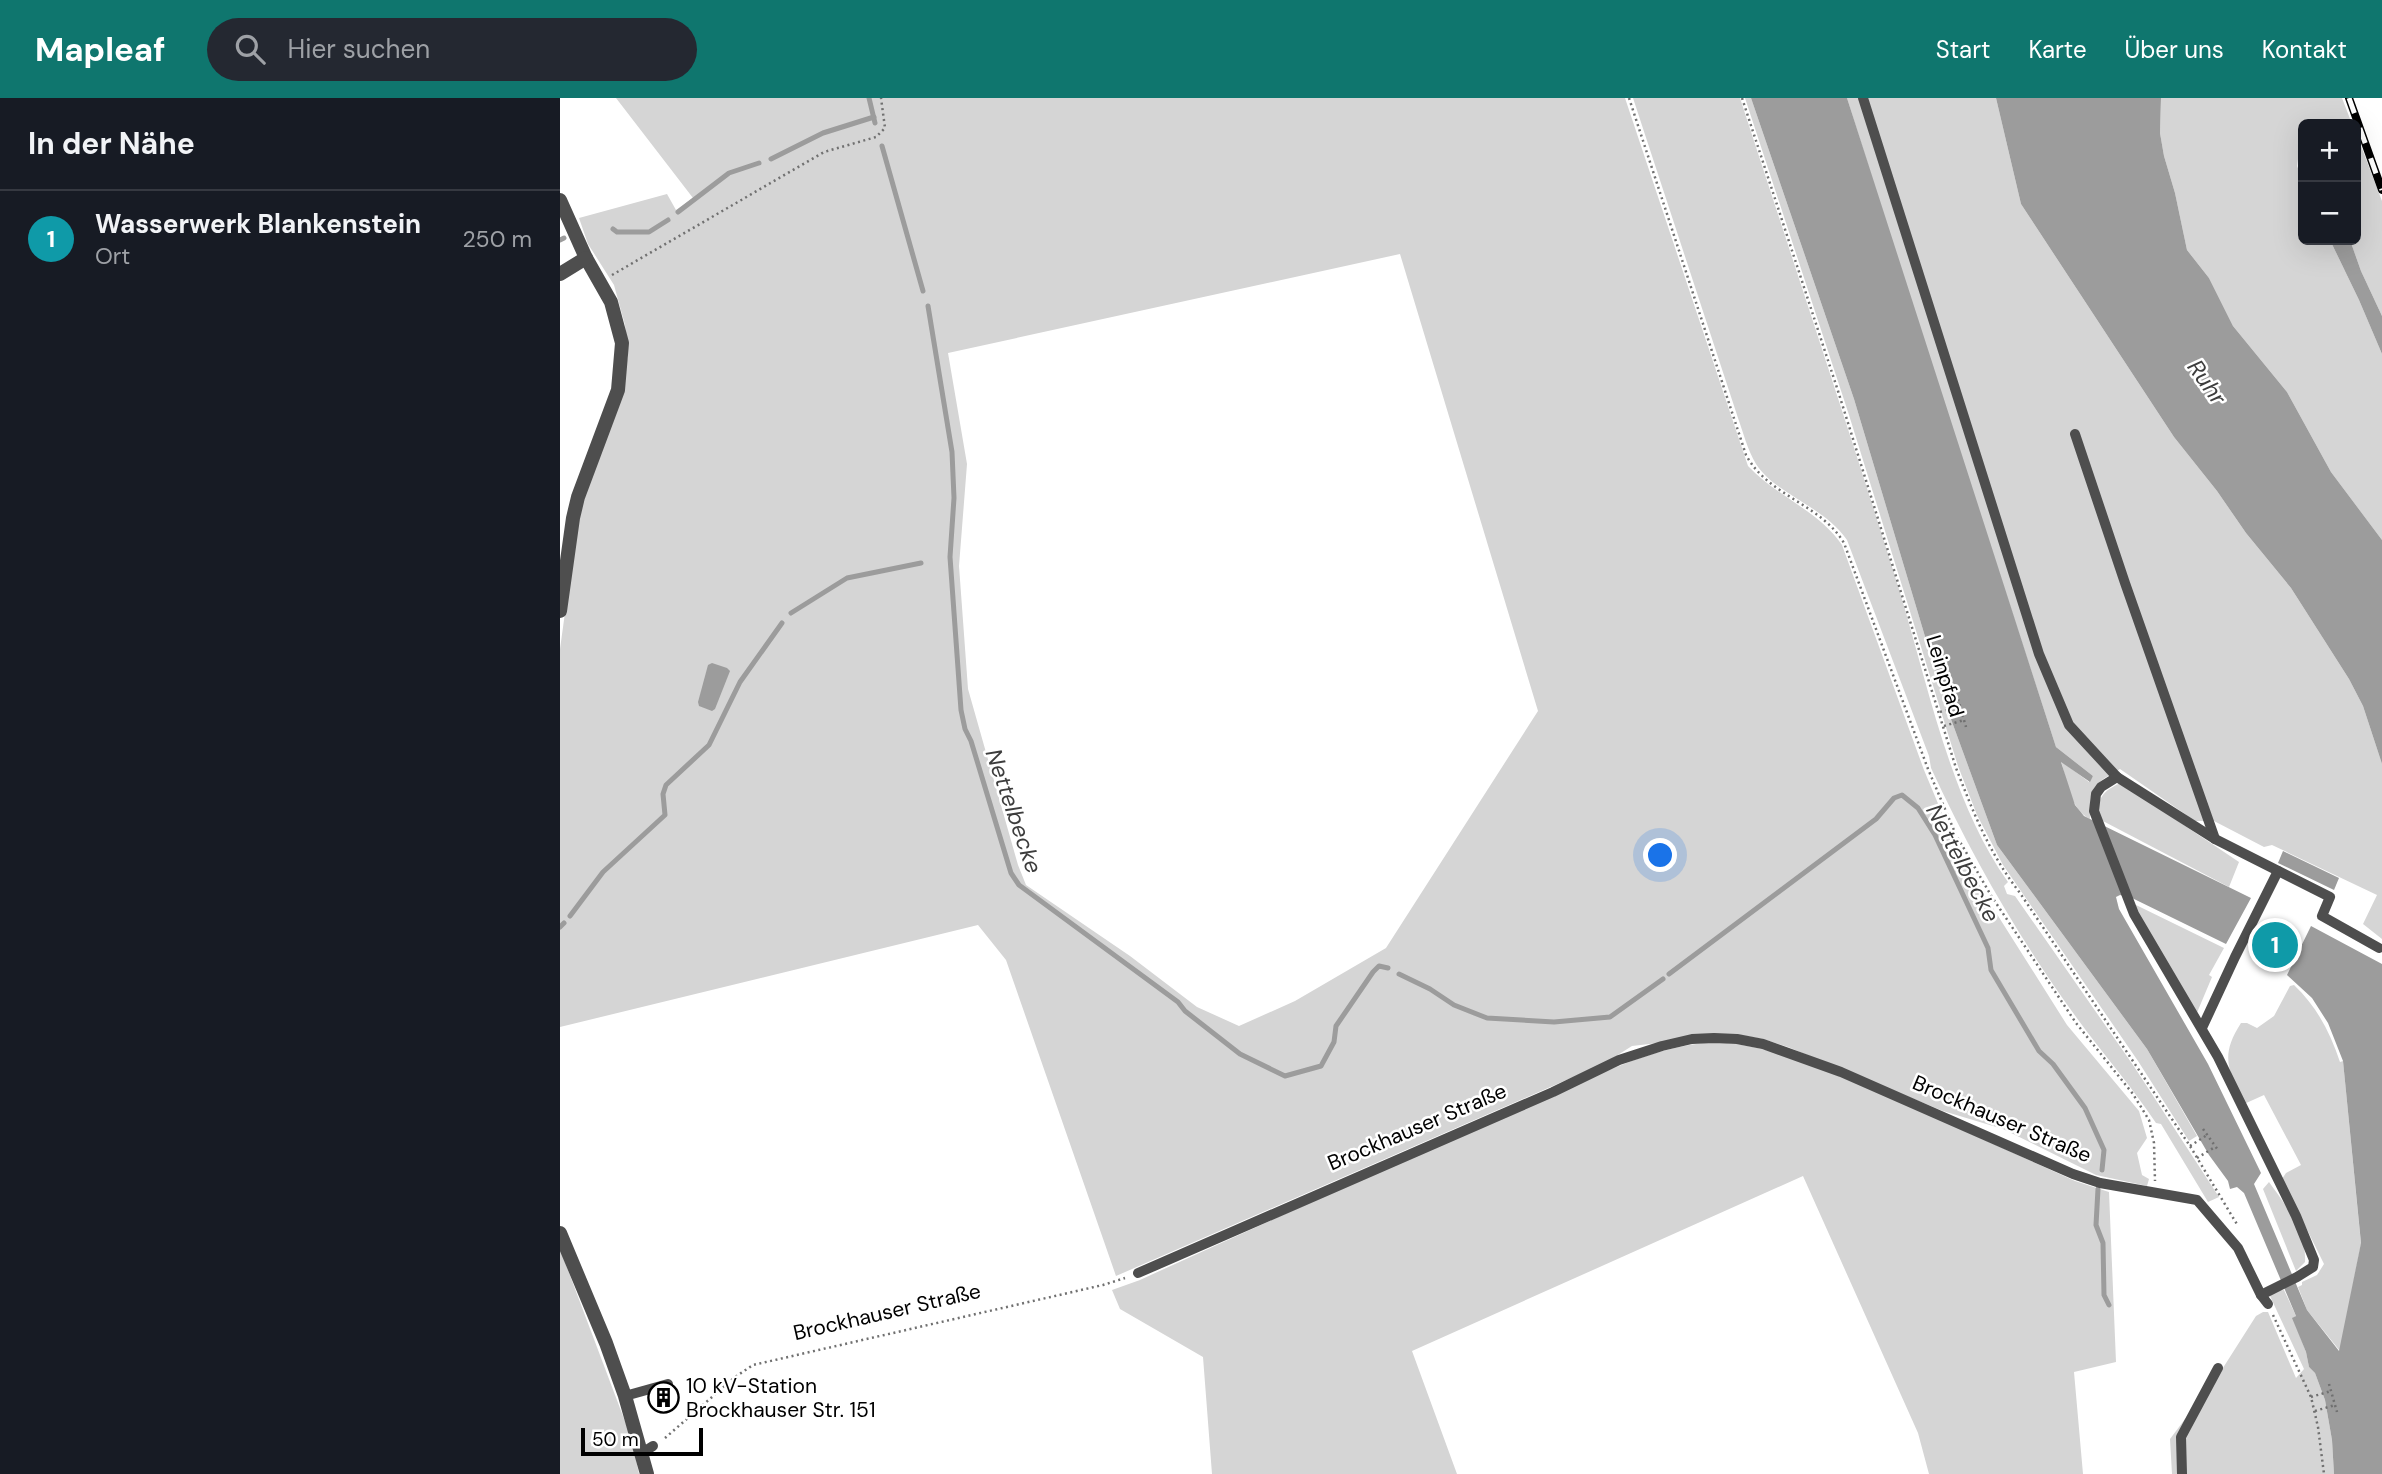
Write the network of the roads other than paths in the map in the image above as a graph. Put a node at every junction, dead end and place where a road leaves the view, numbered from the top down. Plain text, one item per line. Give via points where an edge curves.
1 (1863, 98) edge
2 (560, 200) edge
3 (586, 258) junction
4 (560, 274) edge
5 (2075, 433) dead end
6 (560, 611) edge
7 (2117, 777) junction
8 (2215, 839) junction
9 (2278, 871) junction
10 (2379, 948) dead end
11 (2202, 1028) junction
12 (560, 1235) edge
13 (1138, 1273) road end
14 (2261, 1295) junction
15 (2268, 1304) road end
16 (2218, 1368) dead end
17 (668, 1384) dead end
18 (625, 1396) junction
19 (647, 1474) edge
20 (2182, 1474) edge

1 - 7 lane via 2039,654 2069,725
2 - 3 street
3 - 4 street
3 - 6 street via 611,302 622,343 618,390 573,517
5 - 8 lane
7 - 8 lane
7 - 11 lane via 2096,794 2095,815 2131,907
8 - 9 lane
9 - 10 lane via 2330,897 2322,916
9 - 11 lane
11 - 14 lane via 2314,1259 2313,1267 2297,1278
12 - 18 street
13 - 14 lane, Brockhauser Straße via 1619,1060 1692,1039 1737,1039 1841,1072 2073,1174 2197,1200 2238,1248
14 - 15 lane, Brockhauser Straße
16 - 20 lane via 2181,1437
17 - 18 lane
18 - 19 street via 648,1449

